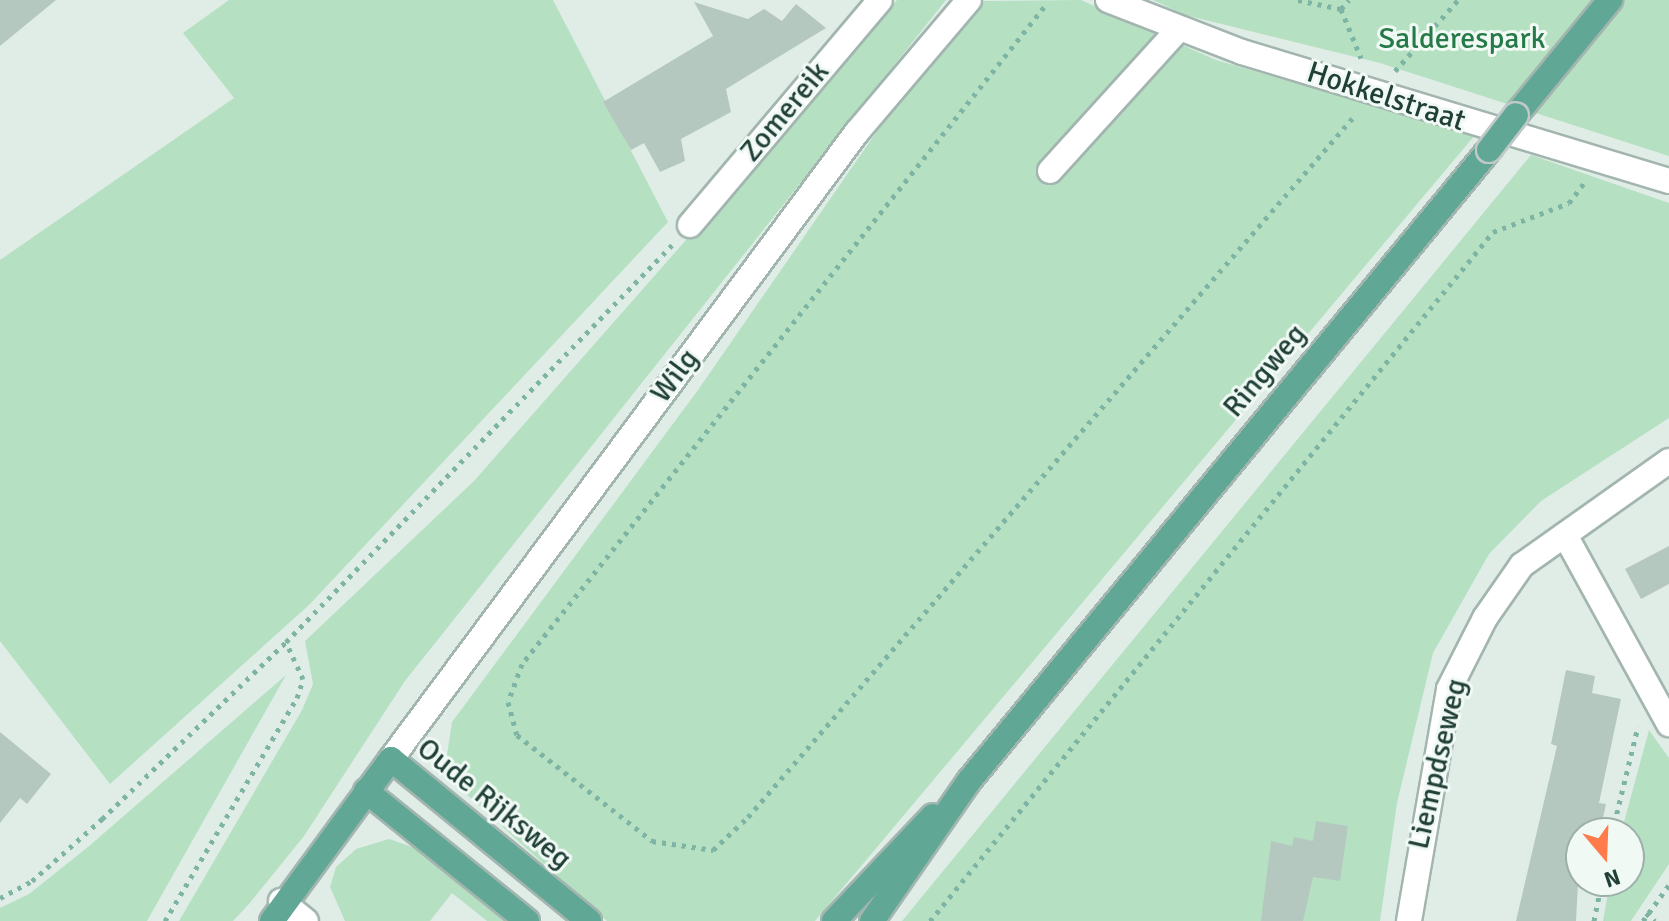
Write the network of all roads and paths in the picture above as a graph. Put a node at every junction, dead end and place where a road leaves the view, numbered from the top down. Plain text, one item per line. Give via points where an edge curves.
1 (880, 0) edge
2 (969, 0) edge
3 (1108, 0) edge
4 (1298, 0) edge
5 (1349, 0) edge
6 (1458, 0) edge
7 (1610, 0) edge
8 (1044, 7) dead end
9 (1341, 9) junction
10 (1178, 30) junction
11 (1375, 92) junction
12 (1591, 159) junction
13 (1050, 171) dead end
14 (1669, 181) edge
15 (690, 225) joint
16 (1669, 461) edge
17 (1565, 535) junction
18 (286, 642) junction
19 (1652, 702) junction
20 (1669, 724) edge
21 (391, 759) junction
22 (969, 781) junction
23 (366, 791) junction
24 (1615, 817) edge
25 (1669, 885) edge
26 (1599, 897) edge
27 (0, 898) edge
28 (277, 911) edge
29 (1646, 913) junction
30 (165, 921) edge
31 (258, 921) edge
32 (306, 921) edge
33 (527, 921) edge
34 (589, 921) edge
35 (834, 921) edge
36 (872, 921) edge
37 (930, 921) edge
38 (1409, 921) edge
39 (1594, 921) edge
40 (1643, 921) edge
41 (1655, 921) edge

1 - 15 street, Zomereik
2 - 21 street, Wilg via 857,132
3 - 10 street, Hokkelstraat
4 - 9 path
5 - 9 path
6 - 11 path
7 - 22 main road, Ringweg, bridge
8 - 11 path via 522,664 508,702 517,735 652,841 713,850 748,817
9 - 11 path
10 - 11 street, Hokkelstraat
10 - 13 street
11 - 12 street, Hokkelstraat
12 - 14 street, Hokkelstraat
12 - 37 path via 1582,188 1569,203 1493,232
15 - 18 path
16 - 17 street, Liempdseweg
17 - 19 street
17 - 38 street, Liempdseweg via 1522,565 1485,618 1449,689
18 - 27 path via 32,881
18 - 30 path via 303,679 297,698
19 - 20 street
19 - 24 path via 1632,737
21 - 23 main road, Oude Rijksweg
21 - 34 main road, Oude Rijksweg
22 - 35 main road, Ringweg
22 - 36 main road, Ringweg
23 - 28 main road, Oude Rijksweg
23 - 33 main road
25 - 29 path
26 - 39 path
28 - 31 main road, Oude Rijksweg
28 - 32 street
29 - 40 path
29 - 41 path

